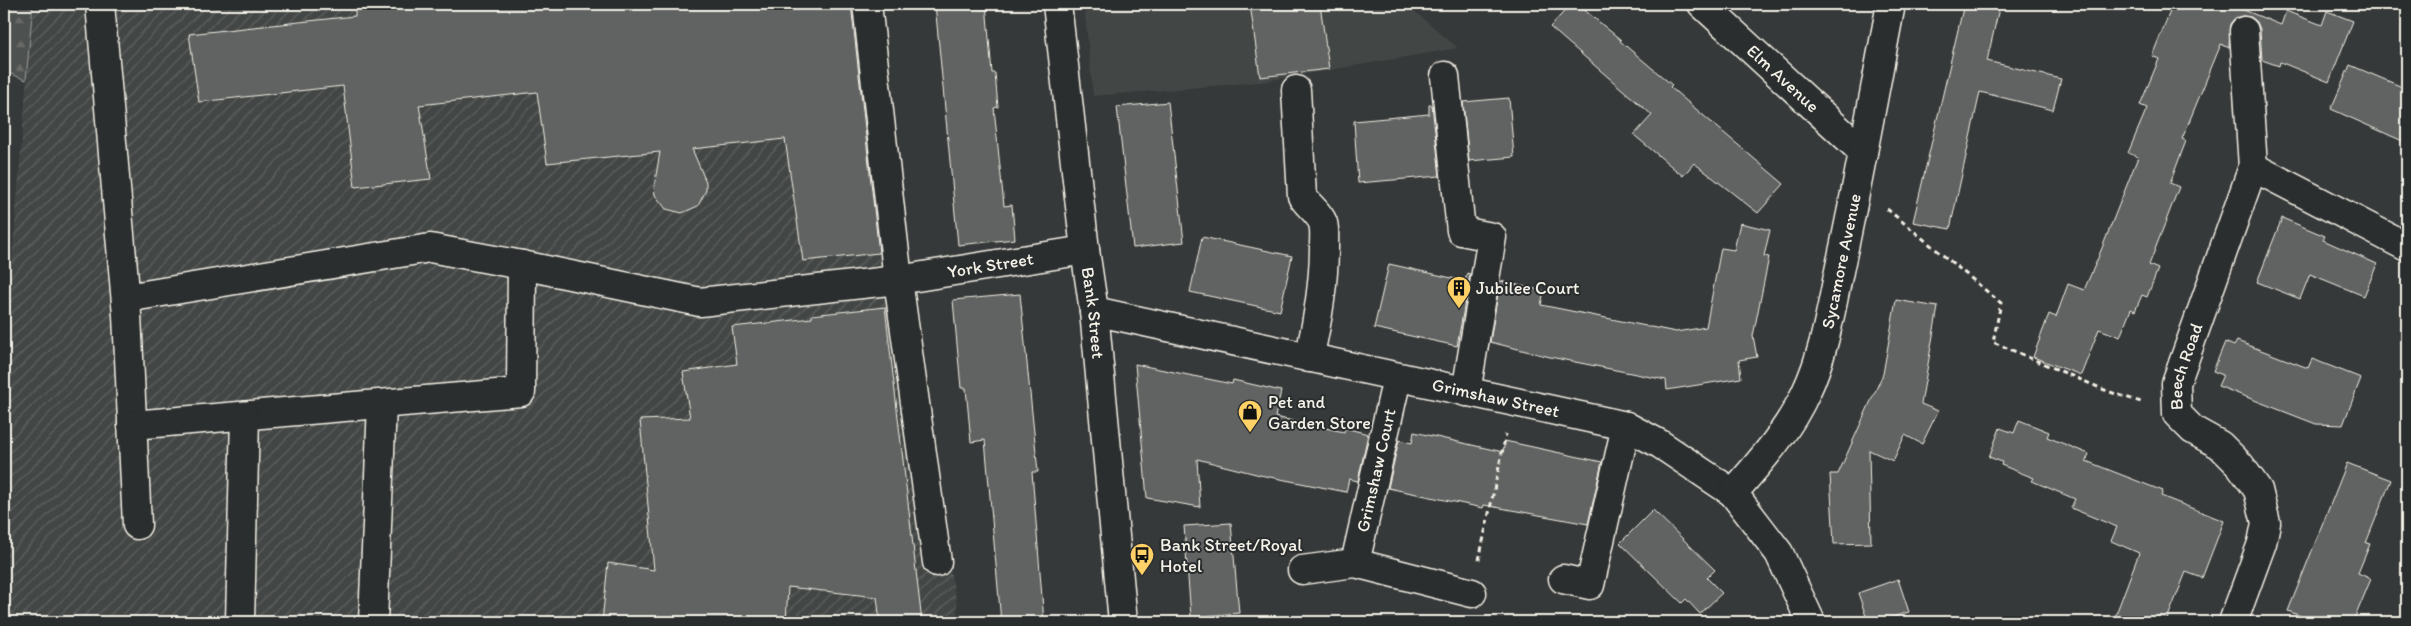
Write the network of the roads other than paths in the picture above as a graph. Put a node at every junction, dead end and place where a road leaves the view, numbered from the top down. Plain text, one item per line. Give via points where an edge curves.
1 (100, 4) edge
2 (867, 4) edge
3 (1057, 4) edge
4 (1702, 4) edge
5 (1891, 4) edge
6 (2244, 31) dead end
7 (1446, 76) dead end
8 (1296, 90) dead end
9 (1863, 152) junction
10 (2253, 167) junction
11 (2407, 247) edge
12 (1085, 250) junction
13 (522, 266) junction
14 (898, 280) junction
15 (126, 298) junction
16 (1094, 311) junction
17 (1309, 358) junction
18 (1397, 378) junction
19 (1466, 392) junction
20 (382, 404) junction
21 (244, 416) junction
22 (132, 425) junction
23 (1626, 426) junction
24 (1733, 493) junction
25 (137, 525) dead end
26 (937, 562) dead end
27 (1355, 563) junction
28 (1302, 570) dead end
29 (1563, 579) dead end
30 (1472, 593) road end
31 (240, 622) edge
32 (373, 622) edge
33 (1123, 622) edge
34 (1811, 622) edge
35 (2233, 622) edge

1 - 15 street
2 - 14 street
3 - 12 street, Bank Street
4 - 9 street, Elm Avenue
5 - 9 street, Sycamore Avenue
6 - 10 street, Beech Road
7 - 19 street via 1462,231 1492,237
8 - 17 street via 1302,196 1324,224 1321,303
9 - 24 street, Sycamore Avenue via 1822,353 1806,393 1762,461
10 - 11 street
10 - 35 street, Beech Road via 2176,383 2177,414 2193,430 2220,445 2240,464 2258,490 2266,522 2262,543
12 - 14 street, York Street
12 - 16 street, Bank Street
13 - 14 street, York Street via 700,302
13 - 15 street, York Street via 430,248
13 - 20 street via 521,392
14 - 26 street
15 - 22 street
16 - 17 street, Grimshaw Street
16 - 33 street, Bank Street
17 - 18 street, Grimshaw Street
18 - 19 street, Grimshaw Street
18 - 27 street, Grimshaw Court
19 - 23 street, Grimshaw Street
20 - 21 street
20 - 32 street
21 - 22 street
21 - 31 street
22 - 25 street
23 - 24 street, Grimshaw Street via 1660,444
23 - 29 street via 1590,585
24 - 34 street, Grimshaw Street via 1780,553
27 - 28 street
27 - 30 street

